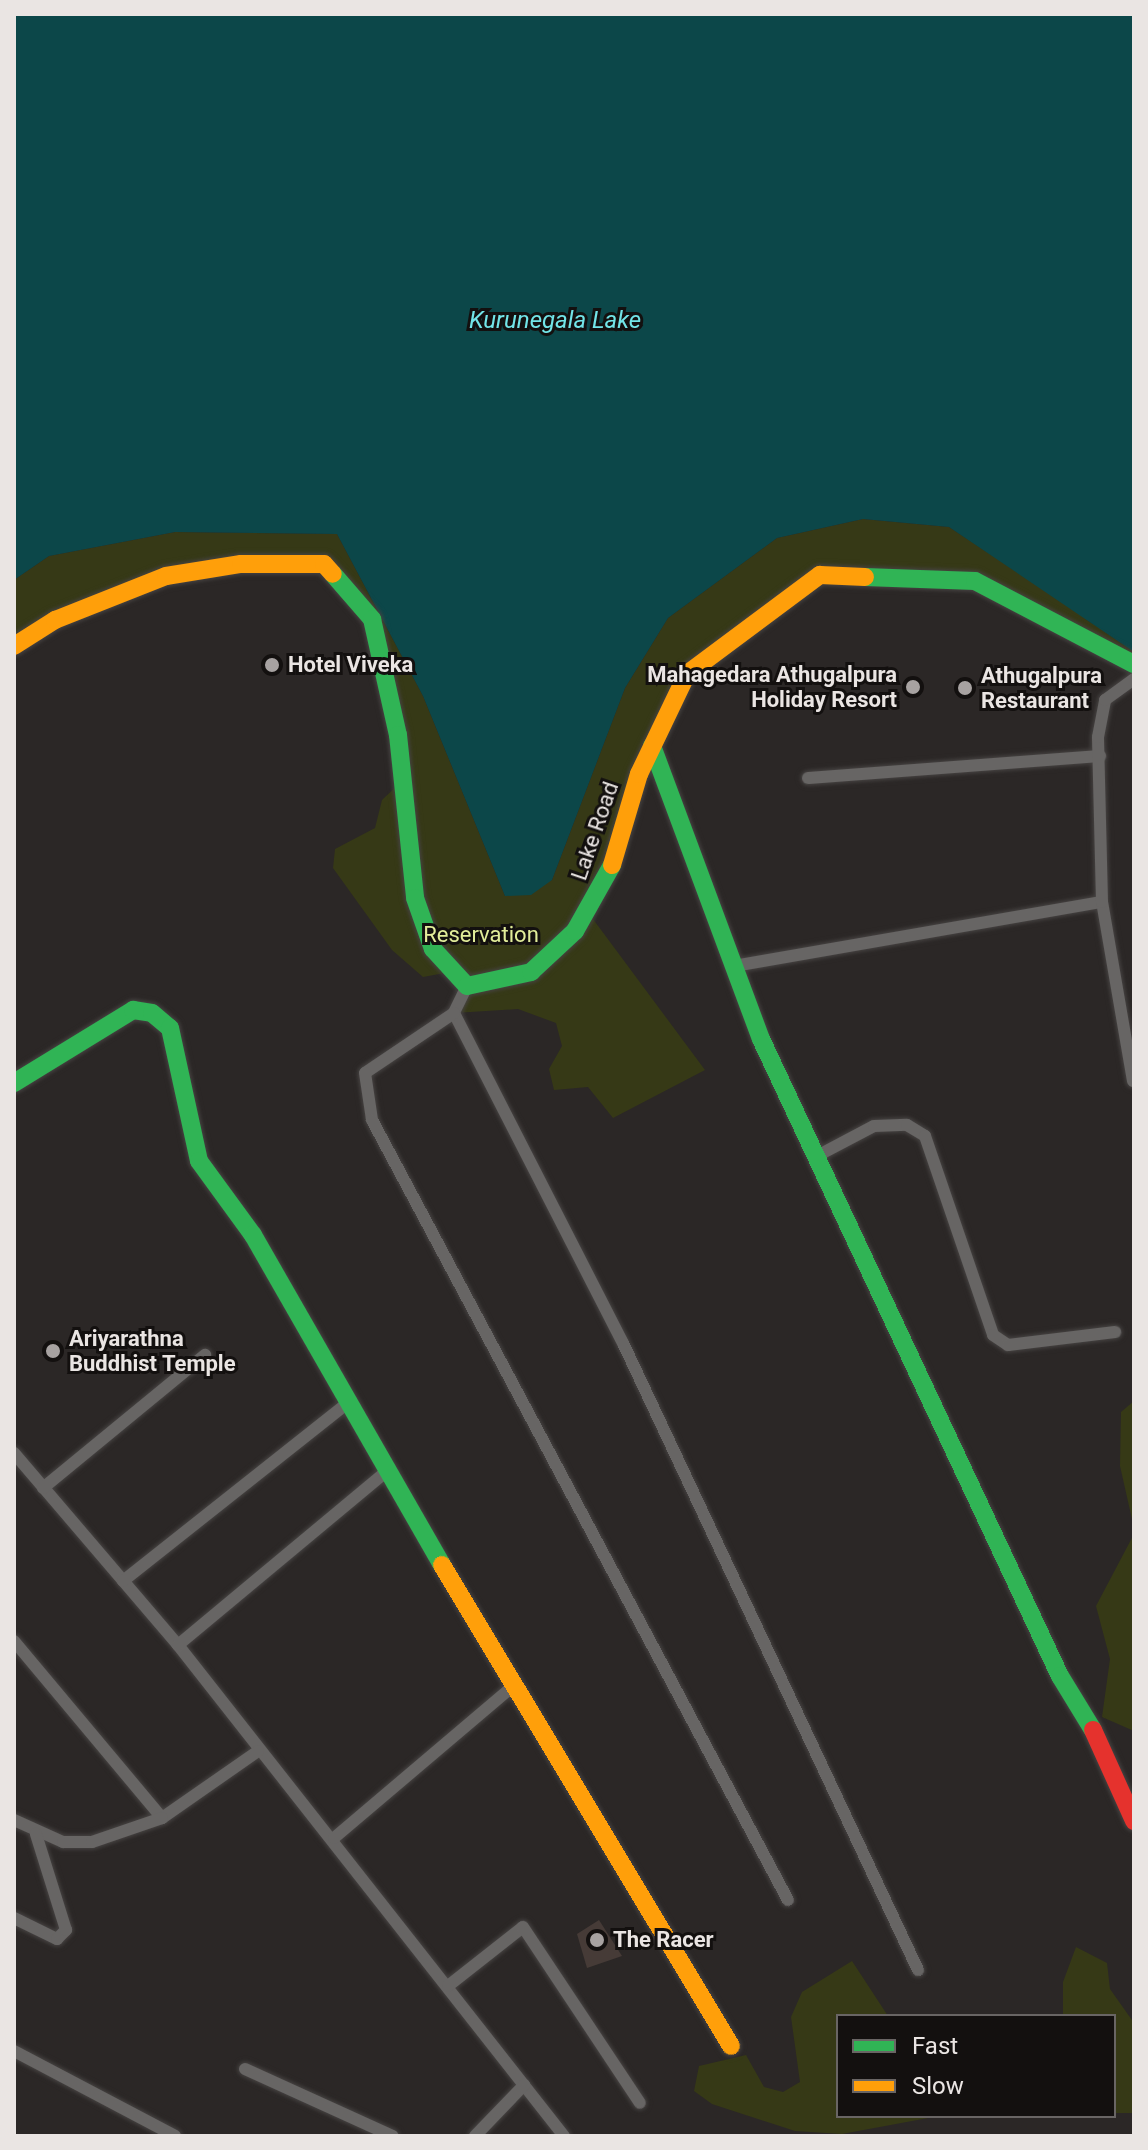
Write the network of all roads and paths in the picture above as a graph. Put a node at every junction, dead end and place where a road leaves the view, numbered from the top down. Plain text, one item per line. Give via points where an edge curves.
1 (14, 646) edge
2 (1134, 664) edge
3 (1134, 679) edge
4 (652, 746) junction
5 (1100, 756) junction
6 (808, 778) dead end
7 (1102, 902) junction
8 (740, 965) junction
9 (467, 986) junction
10 (454, 1013) junction
11 (1133, 1081) edge
12 (14, 1083) edge
13 (817, 1156) junction
14 (1115, 1332) dead end
15 (205, 1355) dead end
16 (346, 1404) junction
17 (14, 1453) edge
18 (387, 1471) junction
19 (43, 1488) junction
20 (123, 1581) junction
21 (14, 1641) edge
22 (178, 1645) junction
23 (512, 1687) junction
24 (258, 1751) junction
25 (162, 1818) junction
26 (14, 1820) edge
27 (1134, 1821) edge
28 (36, 1834) junction
29 (334, 1838) junction
30 (788, 1900) dead end
31 (14, 1918) edge
32 (918, 1970) dead end
33 (448, 1986) junction
34 (731, 2046) dead end
35 (14, 2051) edge
36 (245, 2069) dead end
37 (524, 2085) junction
38 (640, 2103) dead end
39 (175, 2136) edge
40 (393, 2136) edge
41 (475, 2136) edge
42 (564, 2136) edge

1 - 9 street via 55,620 166,576 241,564 324,564 372,619 398,735 415,898 433,949
2 - 4 street, Lake Road via 975,581 820,575 687,674
3 - 5 street via 1105,700
4 - 8 street
4 - 9 street, Lake Road via 611,868 575,931 531,972
5 - 6 street
5 - 7 street
7 - 8 street
7 - 11 street
8 - 13 street via 761,1039
9 - 10 street
10 - 30 street via 365,1073 372,1120
10 - 32 street via 623,1343
12 - 16 street via 133,1010 152,1013 170,1028 199,1161 253,1235
13 - 14 street via 874,1126 907,1125 925,1136 993,1335 1008,1345
13 - 27 street via 1060,1676 1109,1757
15 - 19 street
16 - 18 street
16 - 20 street
17 - 19 street
18 - 22 street
18 - 23 street
19 - 20 street
20 - 22 street
21 - 25 street
22 - 24 street
23 - 29 street
23 - 34 street
24 - 25 street
24 - 29 street
25 - 28 street via 92,1842
26 - 28 street
28 - 31 street via 66,1930 57,1939
29 - 33 street
33 - 37 street
33 - 38 street via 523,1927
35 - 39 street
36 - 40 street
37 - 41 street
37 - 42 street

